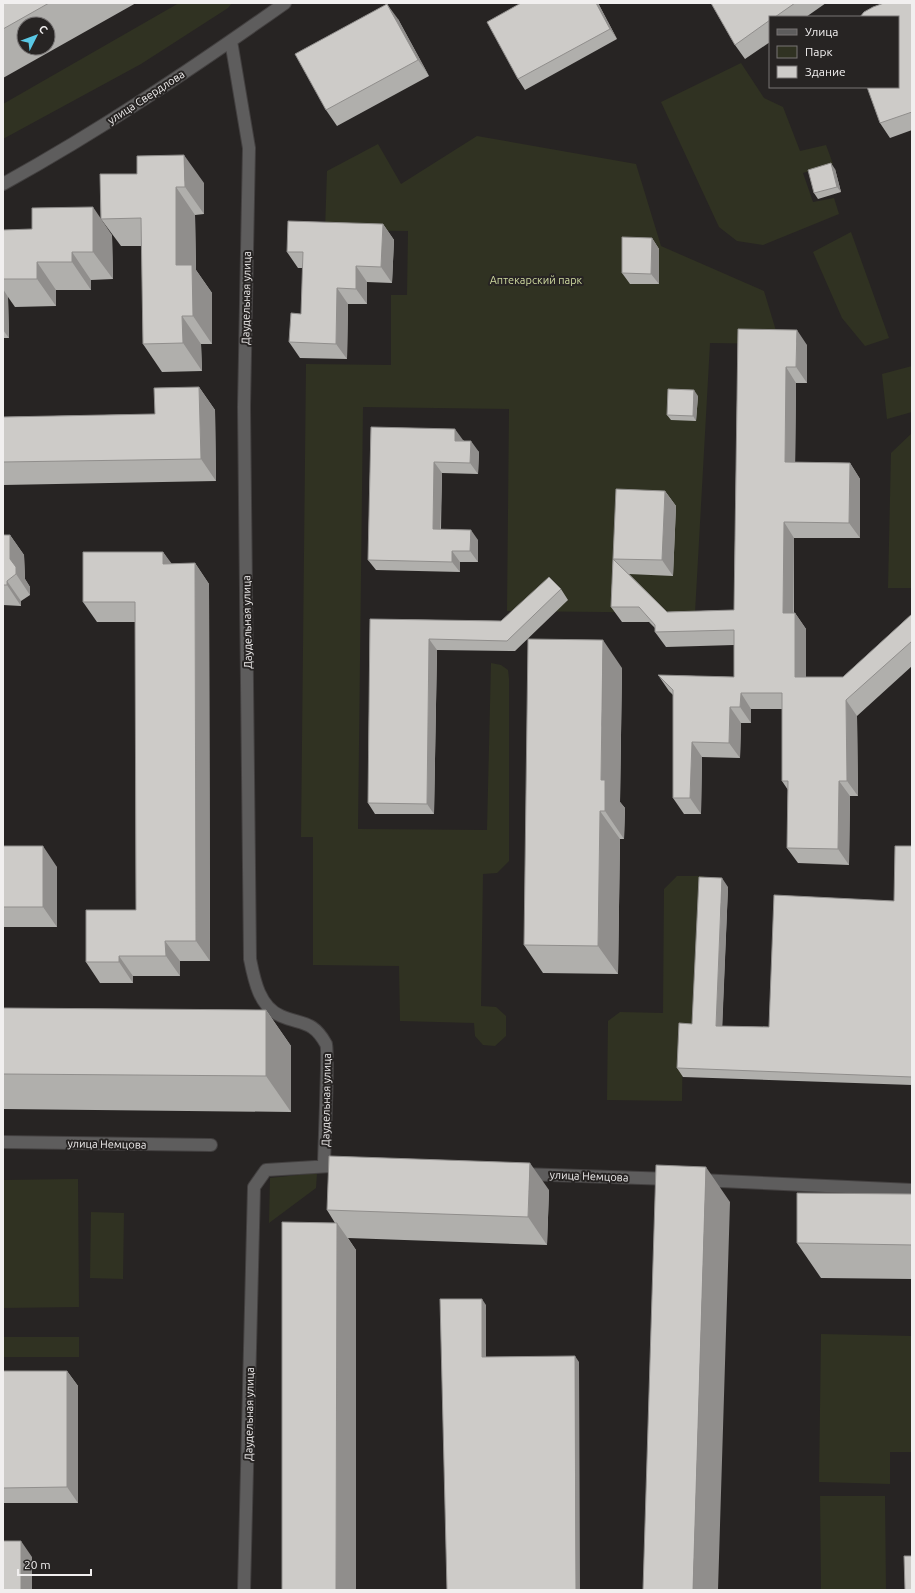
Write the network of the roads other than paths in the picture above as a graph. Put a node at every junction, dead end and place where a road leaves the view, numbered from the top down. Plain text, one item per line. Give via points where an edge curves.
1 (285, 3) edge
2 (231, 41) junction
3 (3, 184) edge
4 (3, 1142) edge
5 (211, 1145) dead end
6 (324, 1166) junction
7 (340, 1167) edge
8 (505, 1173) edge
9 (912, 1190) edge
10 (244, 1590) edge

1 - 2 street, улица Свердлова
2 - 3 street, улица Свердлова via 68,148
2 - 6 street, Даудельная улица via 249,148 244,408 250,959 255,984 267,1005 280,1016 312,1026 327,1045
4 - 5 street, улица Немцова
6 - 7 street
6 - 10 street, Даудельная улица via 266,1170 254,1187
8 - 9 street, улица Немцова

